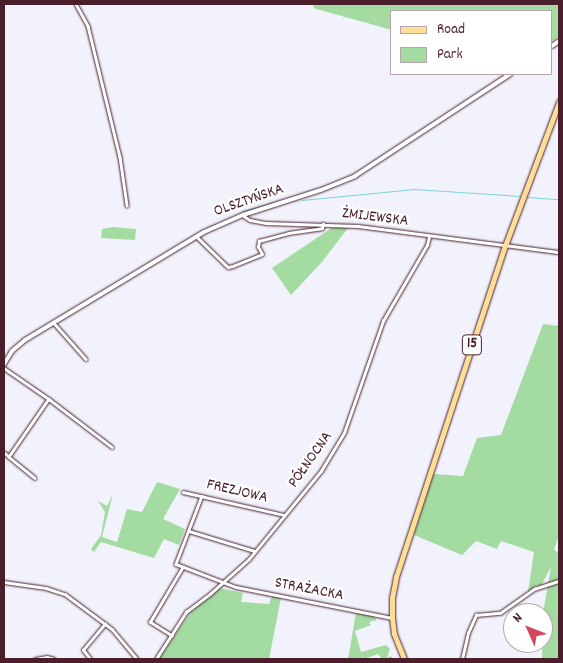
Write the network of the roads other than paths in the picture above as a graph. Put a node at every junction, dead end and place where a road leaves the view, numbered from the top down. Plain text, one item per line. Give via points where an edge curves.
1 (76, 4) edge
2 (508, 75) edge
3 (559, 102) edge
4 (127, 205) dead end
5 (243, 215) junction
6 (323, 224) junction
7 (196, 236) junction
8 (429, 237) junction
9 (505, 246) junction
10 (559, 252) edge
11 (54, 322) junction
12 (86, 360) dead end
13 (4, 364) edge
14 (4, 368) edge
15 (49, 399) junction
16 (112, 447) dead end
17 (4, 453) edge
18 (9, 457) junction
19 (35, 478) dead end
20 (183, 492) dead end
21 (202, 496) junction
22 (285, 515) junction
23 (189, 531) junction
24 (255, 551) junction
25 (182, 568) junction
26 (559, 581) edge
27 (4, 582) edge
28 (222, 583) junction
29 (392, 618) junction
30 (106, 624) junction
31 (172, 636) junction
32 (35, 659) edge
33 (54, 659) edge
34 (90, 659) edge
35 (137, 659) edge
36 (156, 659) edge
37 (404, 659) edge
38 (462, 659) edge

1 - 4 street via 88,26 120,157
2 - 5 street, OLSZTYŃSKA via 355,176
3 - 9 main road, 15
5 - 6 street, ŻMIJEWSKA via 266,223
5 - 7 street, OLSZTYŃSKA
6 - 7 street via 322,228 259,241 262,254 228,267
6 - 8 street, ŻMIJEWSKA
7 - 11 street, OLSZTYŃSKA
8 - 9 street, ŻMIJEWSKA
8 - 22 street, PÓŁNOCNA via 383,321 342,437
9 - 10 street, ŻMIJEWSKA
9 - 29 main road, 15 via 396,577
11 - 12 street
11 - 13 street, OLSZTYŃSKA via 20,344
14 - 15 street
15 - 16 street
15 - 18 street
17 - 18 street
18 - 19 street
20 - 21 street, FREZJOWA
21 - 22 street, FREZJOWA
21 - 23 street
22 - 24 street, PÓŁNOCNA
23 - 24 street
23 - 25 street, STRAŻACKA via 176,564
24 - 28 street, PÓŁNOCNA
25 - 28 street, STRAŻACKA
25 - 31 street via 150,622
26 - 38 street via 537,587 500,613 476,615
27 - 30 street via 65,594
28 - 29 street, STRAŻACKA
28 - 31 street, PÓŁNOCNA via 186,612
29 - 37 main road, 15
30 - 34 street via 83,650
30 - 35 street
31 - 36 street, PÓŁNOCNA
32 - 33 street

